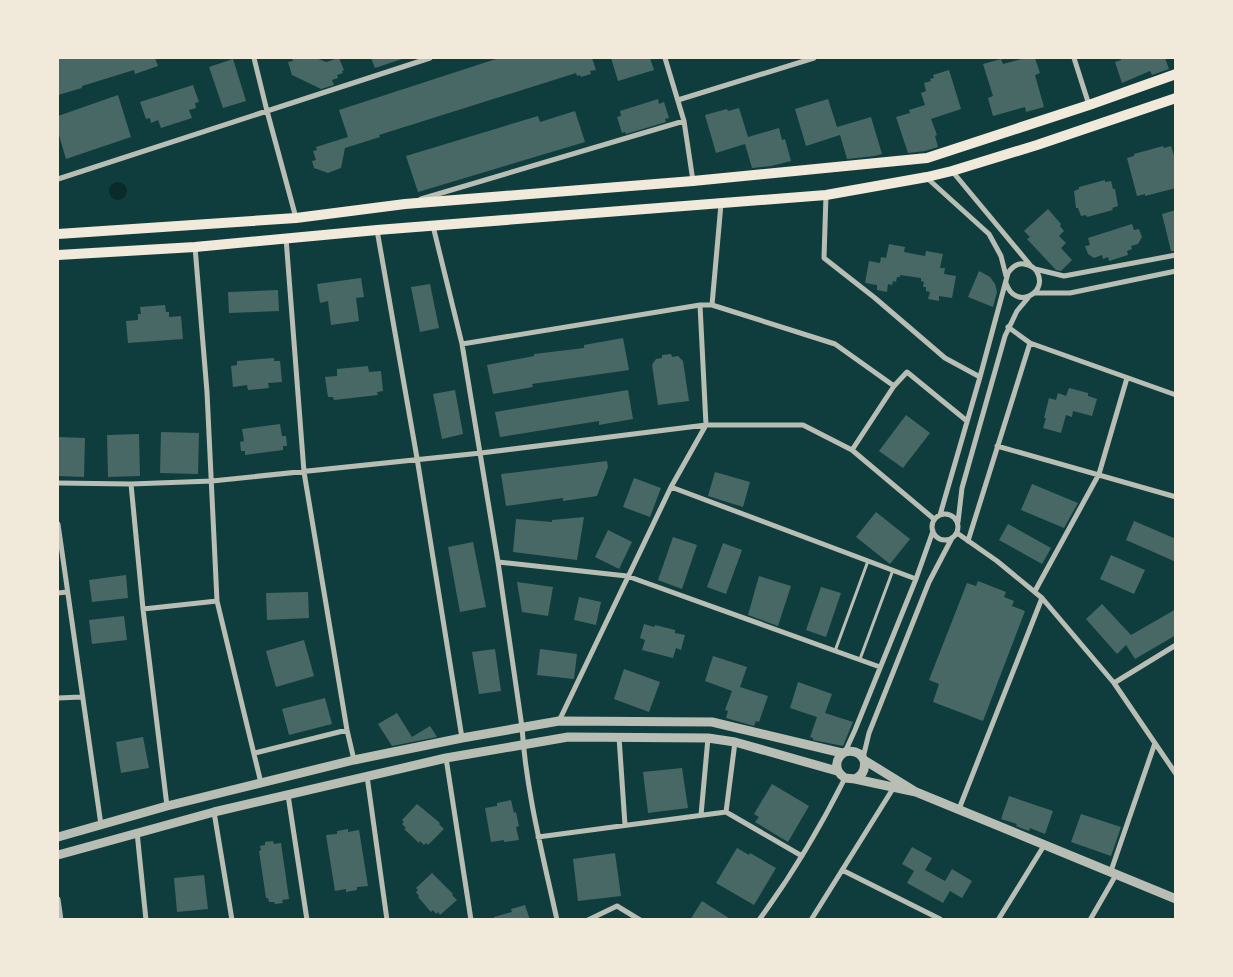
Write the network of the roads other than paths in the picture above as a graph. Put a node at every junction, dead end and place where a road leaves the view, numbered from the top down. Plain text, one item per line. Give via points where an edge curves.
1 (254, 58) edge
2 (430, 58) edge
3 (665, 58) edge
4 (814, 58) edge
5 (1074, 58) edge
6 (1176, 74) edge
7 (1176, 98) edge
8 (678, 100) junction
9 (1089, 105) junction
10 (267, 111) junction
11 (684, 122) junction
12 (952, 171) junction
13 (926, 178) junction
14 (58, 179) edge
15 (693, 181) junction
16 (826, 195) junction
17 (405, 204) junction
18 (720, 204) junction
19 (296, 218) junction
20 (433, 226) junction
21 (377, 230) junction
22 (58, 234) edge
23 (286, 238) junction
24 (195, 247) junction
25 (58, 255) edge
26 (1176, 255) edge
27 (1033, 268) junction
28 (1176, 271) edge
29 (1006, 281) junction
30 (1032, 295) junction
31 (700, 305) junction
32 (712, 305) junction
33 (1008, 327) junction
34 (1030, 343) junction
35 (462, 344) junction
36 (980, 377) junction
37 (1127, 378) junction
38 (894, 386) junction
39 (1176, 395) edge
40 (967, 421) junction
41 (706, 425) junction
42 (997, 446) junction
43 (852, 450) junction
44 (481, 453) junction
45 (417, 458) junction
46 (304, 472) junction
47 (1099, 474) junction
48 (212, 481) junction
49 (58, 483) edge
50 (131, 484) junction
51 (671, 487) junction
52 (1176, 496) edge
53 (940, 515) junction
54 (934, 519) junction
55 (958, 522) junction
56 (58, 524) edge
57 (933, 530) junction
58 (957, 533) junction
59 (952, 538) junction
60 (968, 541) junction
61 (868, 561) junction
62 (498, 562) junction
63 (893, 570) junction
64 (627, 576) junction
65 (916, 579) junction
66 (1035, 591) junction
67 (67, 592) junction
68 (58, 593) edge
69 (1042, 598) junction
70 (217, 601) junction
71 (143, 609) junction
72 (1176, 645) edge
73 (835, 651) junction
74 (860, 660) junction
75 (880, 667) junction
76 (1114, 683) junction
77 (82, 697) junction
78 (58, 698) edge
79 (558, 721) junction
80 (522, 726) junction
81 (347, 730) junction
82 (619, 737) junction
83 (462, 738) junction
84 (708, 738) junction
85 (735, 742) junction
86 (1155, 743) junction
87 (524, 745) junction
88 (255, 753) junction
89 (844, 753) junction
90 (446, 758) junction
91 (863, 759) junction
92 (354, 760) junction
93 (837, 771) junction
94 (1176, 774) edge
95 (367, 776) junction
96 (845, 778) junction
97 (855, 779) junction
98 (261, 783) junction
99 (894, 787) junction
100 (916, 792) junction
101 (288, 796) junction
102 (167, 806) junction
103 (959, 808) junction
104 (214, 812) junction
105 (726, 812) junction
106 (701, 815) junction
107 (626, 825) junction
108 (101, 826) junction
109 (137, 832) junction
110 (58, 837) edge
111 (538, 837) junction
112 (1045, 844) junction
113 (58, 855) edge
114 (802, 856) junction
115 (842, 870) junction
116 (1114, 872) junction
117 (58, 899) edge
118 (1176, 899) edge
119 (940, 919) edge
120 (61, 920) edge
121 (146, 920) edge
122 (232, 920) edge
123 (307, 920) edge
124 (388, 920) edge
125 (471, 920) edge
126 (557, 920) edge
127 (588, 920) edge
128 (640, 920) edge
129 (759, 920) edge
130 (811, 920) edge
131 (998, 920) edge
132 (1090, 920) edge

1 - 10 street
2 - 10 street
3 - 8 street
4 - 8 street
5 - 9 street
6 - 9 main road
7 - 12 main road
8 - 11 street
9 - 15 main road via 926,158
10 - 14 street
10 - 19 street
11 - 15 street
11 - 17 street
12 - 13 main road
12 - 27 street
13 - 16 main road
13 - 29 street via 989,234 1001,256
15 - 17 main road
16 - 18 main road
16 - 36 street via 824,258 945,358
17 - 19 main road
18 - 20 main road
18 - 32 street
19 - 22 main road
20 - 21 main road
20 - 35 street
21 - 23 main road
21 - 45 street
23 - 24 main road
23 - 46 street
24 - 25 main road
24 - 48 street
26 - 27 street via 1064,276
27 - 29 street via 1021,264 1016,266 1008,273
27 - 30 street via 1040,278 1038,289
28 - 30 street via 1070,293
29 - 30 street via 1015,296 1025,298
29 - 36 street
30 - 33 street
31 - 32 street
31 - 35 street
31 - 41 street
32 - 38 street via 835,344
33 - 34 street
33 - 55 street via 962,488
34 - 37 street
34 - 42 street
35 - 44 street
36 - 40 street
37 - 39 street
37 - 47 street
38 - 40 street via 907,372
38 - 43 street
40 - 53 street
41 - 43 street via 803,424
41 - 44 street
41 - 51 street
42 - 47 street
42 - 60 street
43 - 54 street
44 - 45 street
44 - 62 street
45 - 46 street
45 - 83 street
46 - 48 street
46 - 81 street
47 - 52 street
47 - 66 street
48 - 50 street
48 - 70 street
49 - 50 street
50 - 71 street
51 - 61 street
51 - 64 street
53 - 54 street
53 - 55 street via 949,514
54 - 57 street
55 - 58 street
56 - 67 street
57 - 59 street via 941,539
57 - 65 street
58 - 59 street
58 - 60 street
59 - 91 street via 929,582 869,733
60 - 66 street
61 - 63 street
61 - 73 lane
62 - 64 street
62 - 80 street
63 - 65 street
63 - 74 lane
64 - 73 street
64 - 79 street
65 - 75 street
66 - 69 street
67 - 68 street
67 - 77 street
69 - 76 street
69 - 103 street
70 - 71 street
70 - 88 street
71 - 102 street
72 - 76 street
73 - 74 street
74 - 75 street
75 - 89 street
76 - 86 street
77 - 78 street
77 - 108 street
79 - 80 street
79 - 89 street via 712,722
80 - 83 street
80 - 87 street
81 - 88 street
81 - 92 street
82 - 84 street
82 - 87 street via 568,737
82 - 107 street
83 - 92 street
84 - 85 street
84 - 106 street
85 - 93 street
85 - 105 street
86 - 94 street
86 - 116 street
87 - 90 street
87 - 111 street
88 - 98 street
89 - 91 street via 855,752
89 - 93 street via 837,761
90 - 95 street
90 - 125 street
91 - 97 street via 864,770
91 - 100 street
92 - 98 street
93 - 96 street
95 - 101 street
95 - 124 street
96 - 97 street
96 - 114 street
97 - 99 street
98 - 102 street
99 - 100 street
99 - 115 street
100 - 103 street
101 - 104 street
101 - 123 street
102 - 108 street
103 - 112 street
104 - 109 street
104 - 122 street
105 - 106 street
105 - 114 street
106 - 107 street
107 - 111 street
108 - 110 street
109 - 113 street
109 - 121 street
111 - 126 street
112 - 116 street
112 - 131 street
114 - 129 street
115 - 119 street
115 - 130 street
116 - 118 street
116 - 132 street
117 - 120 street
127 - 128 street via 617,906

